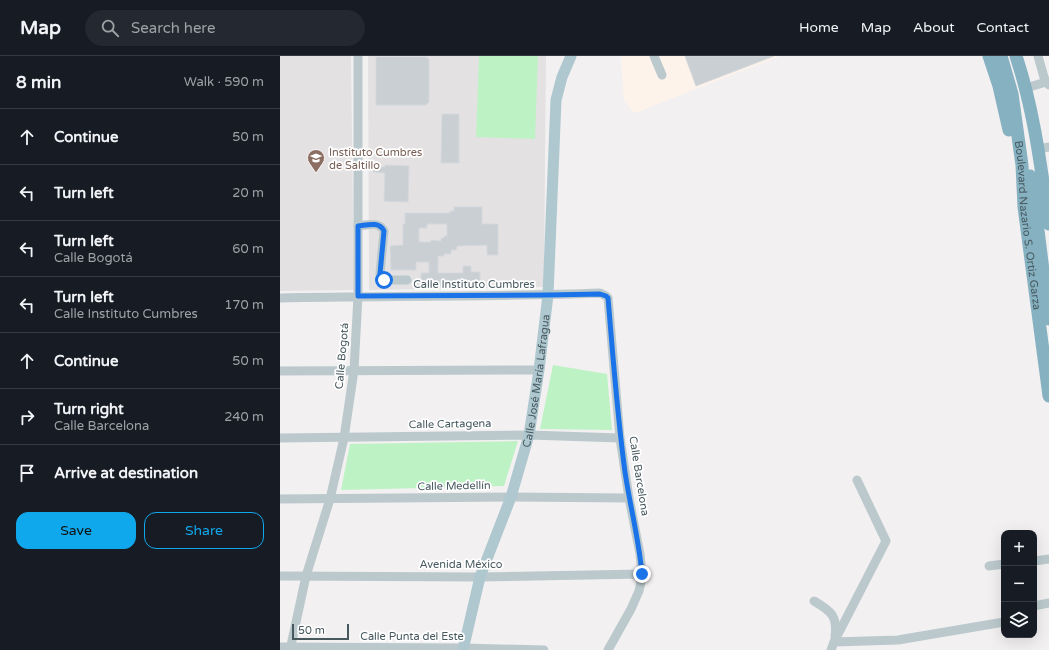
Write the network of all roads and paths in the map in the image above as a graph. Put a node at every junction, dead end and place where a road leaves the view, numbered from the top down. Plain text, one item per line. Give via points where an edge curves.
1 (358, 56) edge
2 (571, 56) edge
3 (654, 56) edge
4 (990, 56) edge
5 (1001, 56) edge
6 (1016, 56) edge
7 (1023, 56) edge
8 (1038, 56) edge
9 (662, 75) dead end
10 (1048, 82) edge
11 (1025, 83) junction
12 (1012, 94) junction
13 (1044, 148) edge
14 (1024, 208) junction
15 (1049, 224) edge
16 (358, 226) junction
17 (407, 280) dead end
18 (548, 295) junction
19 (358, 296) junction
20 (280, 298) edge
21 (608, 298) joint
22 (1049, 319) edge
23 (354, 370) junction
24 (539, 370) junction
25 (280, 372) edge
26 (1049, 396) edge
27 (529, 435) junction
28 (280, 438) edge
29 (344, 438) junction
30 (620, 438) junction
31 (857, 480) dead end
32 (511, 497) junction
33 (629, 498) junction
34 (280, 499) edge
35 (330, 499) junction
36 (1049, 559) edge
37 (1037, 561) edge
38 (1001, 564) edge
39 (988, 566) dead end
40 (642, 574) junction
41 (280, 576) edge
42 (306, 576) junction
43 (480, 577) junction
44 (814, 601) dead end
45 (1049, 603) edge
46 (1037, 605) edge
47 (1001, 623) edge
48 (833, 646) edge
49 (280, 647) edge
50 (290, 649) edge
51 (463, 649) edge
52 (544, 650) edge
53 (608, 650) edge

1 - 16 street, Calle Bogotá
2 - 18 main road, Calle José María Lafragua via 556,100
3 - 9 street
4 - 14 highway via 1015,153
5 - 12 highway, Boulevard Nazario S. Ortiz Garza
6 - 11 highway, Boulevard Nazario S. Ortiz Garza
7 - 11 highway
8 - 10 street
10 - 11 street
11 - 13 highway, Boulevard Nazario S. Ortiz Garza
12 - 14 highway, Boulevard Nazario S. Ortiz Garza via 1022,165
12 - 22 highway via 1022,127
13 - 15 highway, Boulevard Nazario S. Ortiz Garza
14 - 26 highway, Boulevard Nazario S. Ortiz Garza
16 - 17 street via 378,224 384,231 381,277 384,280
16 - 19 street, Calle Bogotá
18 - 19 street, Calle Instituto Cumbres
18 - 21 street, Calle Instituto Cumbres via 600,294
18 - 24 main road, Calle José María Lafragua
19 - 20 street, Calle Instituto Cumbres
19 - 23 street, Calle Bogotá
21 - 30 street, Calle Barcelona
23 - 24 street
23 - 25 street
23 - 29 street, Calle Bogotá
24 - 27 main road, Calle José María Lafragua
27 - 29 street, Calle Cartagena
27 - 30 street, Calle Cartagena
27 - 32 main road, Calle José María Lafragua
28 - 29 street, Calle Cartagena
29 - 35 street, Calle Bogotá
30 - 33 street, Calle Barcelona
31 - 48 street via 886,541
32 - 33 street, Calle Medellín
32 - 35 street, Calle Medellín
32 - 43 main road, Calle José María Lafragua
33 - 40 street, Calle Barcelona
34 - 35 street, Calle Medellín
35 - 42 street, Calle Bogotá
36 - 37 street
38 - 39 street
40 - 43 street, Avenida México
40 - 53 street, Calle Barcelona via 640,591
41 - 42 street, Avenida México
42 - 43 street, Avenida México
42 - 50 street, Calle Bogotá
43 - 51 main road, Calle José María Lafragua
44 - 48 street via 833,615 836,628
45 - 46 street
47 - 48 street via 898,640
49 - 50 street, Calle Punta del Este
50 - 51 street, Calle Punta del Este
51 - 52 street, Calle Punta del Este

